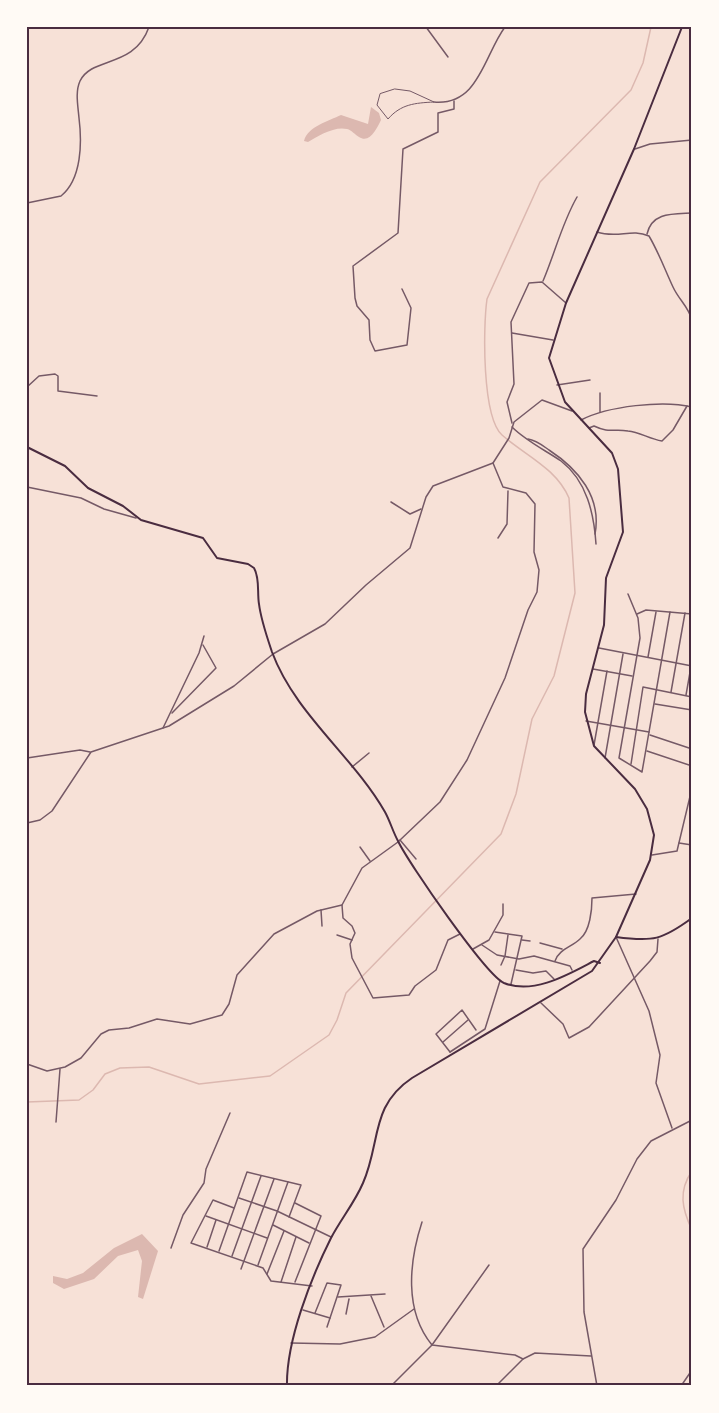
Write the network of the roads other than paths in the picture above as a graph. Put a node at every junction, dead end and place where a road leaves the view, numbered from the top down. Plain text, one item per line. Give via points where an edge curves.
1 (149, 27) edge
2 (426, 27) edge
3 (505, 27) edge
4 (682, 27) edge
5 (448, 57) dead end
6 (454, 101) junction
7 (434, 102) junction
8 (692, 140) edge
9 (634, 149) junction
10 (577, 196) dead end
11 (27, 202) edge
12 (692, 213) edge
13 (597, 232) junction
14 (647, 235) junction
15 (542, 282) junction
16 (402, 289) dead end
17 (566, 303) junction
18 (692, 320) edge
19 (511, 332) junction
20 (553, 340) junction
21 (590, 380) dead end
22 (557, 385) junction
23 (27, 387) edge
24 (600, 393) dead end
25 (97, 396) dead end
26 (687, 406) junction
27 (692, 407) edge
28 (572, 411) junction
29 (600, 413) junction
30 (580, 420) junction
31 (513, 424) junction
32 (512, 427) junction
33 (588, 428) junction
34 (27, 447) edge
35 (493, 463) junction
36 (27, 487) edge
37 (508, 490) junction
38 (391, 502) dead end
39 (422, 509) junction
40 (137, 518) junction
41 (498, 538) dead end
42 (596, 544) dead end
43 (628, 594) dead end
44 (656, 611) junction
45 (670, 612) junction
46 (685, 613) junction
47 (636, 614) junction
48 (692, 614) edge
49 (204, 636) dead end
50 (202, 644) junction
51 (599, 648) junction
52 (624, 653) junction
53 (273, 654) junction
54 (636, 655) junction
55 (647, 657) junction
56 (661, 660) junction
57 (692, 660) edge
58 (676, 663) junction
59 (692, 666) edge
60 (593, 669) junction
61 (607, 671) junction
62 (620, 674) junction
63 (633, 676) junction
64 (656, 690) junction
65 (671, 693) junction
66 (686, 695) junction
67 (692, 697) edge
68 (654, 704) junction
69 (692, 710) edge
70 (172, 713) dead end
71 (586, 721) junction
72 (599, 724) junction
73 (611, 726) junction
74 (624, 728) junction
75 (162, 729) junction
76 (637, 730) junction
77 (649, 733) junction
78 (594, 746) junction
79 (692, 749) edge
80 (646, 751) junction
81 (91, 752) junction
82 (369, 753) dead end
83 (27, 758) edge
84 (605, 759) junction
85 (630, 765) junction
86 (692, 766) edge
87 (352, 767) junction
88 (692, 788) edge
89 (27, 823) edge
90 (399, 841) junction
91 (679, 843) junction
92 (692, 845) edge
93 (360, 847) dead end
94 (651, 855) junction
95 (416, 859) dead end
96 (370, 861) junction
97 (636, 894) junction
98 (342, 904) junction
99 (503, 904) dead end
100 (321, 910) junction
101 (692, 918) edge
102 (322, 926) dead end
103 (495, 932) junction
104 (461, 933) junction
105 (508, 934) junction
106 (337, 935) dead end
107 (616, 937) junction
108 (658, 939) junction
109 (353, 940) junction
110 (522, 940) junction
111 (530, 941) dead end
112 (540, 943) dead end
113 (482, 945) junction
114 (472, 949) junction
115 (564, 950) junction
116 (506, 956) junction
117 (519, 959) junction
118 (555, 961) junction
119 (600, 963) junction
120 (501, 965) dead end
121 (516, 970) junction
122 (573, 972) junction
123 (636, 977) junction
124 (500, 980) junction
125 (554, 980) junction
126 (511, 985) junction
127 (541, 1003) junction
128 (469, 1020) junction
129 (476, 1030) dead end
130 (443, 1042) junction
131 (451, 1054) junction
132 (27, 1064) edge
133 (60, 1069) junction
134 (230, 1113) dead end
135 (692, 1120) edge
136 (57, 1122) dead end
137 (672, 1129) junction
138 (262, 1176) junction
139 (274, 1179) junction
140 (288, 1182) junction
141 (238, 1197) junction
142 (252, 1202) junction
143 (295, 1202) junction
144 (264, 1207) junction
145 (234, 1208) junction
146 (277, 1211) junction
147 (205, 1215) junction
148 (289, 1217) junction
149 (217, 1220) junction
150 (422, 1222) dead end
151 (229, 1224) junction
152 (272, 1225) junction
153 (242, 1229) junction
154 (315, 1229) junction
155 (284, 1231) junction
156 (254, 1234) junction
157 (296, 1237) junction
158 (331, 1237) junction
159 (267, 1238) junction
160 (309, 1244) junction
161 (171, 1248) dead end
162 (206, 1248) junction
163 (218, 1252) junction
164 (231, 1257) junction
165 (244, 1261) junction
166 (257, 1265) junction
167 (489, 1265) dead end
168 (241, 1269) dead end
169 (267, 1274) junction
170 (280, 1282) junction
171 (295, 1283) junction
172 (312, 1286) junction
173 (385, 1294) dead end
174 (371, 1296) junction
175 (337, 1297) junction
176 (349, 1298) junction
177 (415, 1308) junction
178 (303, 1310) junction
179 (315, 1313) junction
180 (346, 1314) dead end
181 (330, 1318) junction
182 (327, 1327) dead end
183 (384, 1328) junction
184 (291, 1343) junction
185 (432, 1345) junction
186 (592, 1356) junction
187 (523, 1359) junction
188 (692, 1370) edge
189 (597, 1385) edge
190 (287, 1386) edge
191 (392, 1386) edge
192 (496, 1386) edge
193 (619, 1386) edge
194 (681, 1386) edge

1 - 11 street via 133,52 92,69 80,80 80,145 72,182 61,196
2 - 5 street
3 - 6 street via 476,83
4 - 9 main road
6 - 7 street
6 - 16 street via 454,109 437,116 438,132 403,149 398,233 353,266 357,306 369,320 375,351 407,345 411,308
7 - 7 lane via 409,104 388,119 378,105 380,94 399,89
8 - 9 street
9 - 13 main road
10 - 15 street via 565,217
12 - 14 street via 657,217 648,227
13 - 14 street via 612,237
13 - 17 main road
14 - 18 street via 688,306
15 - 17 street
15 - 19 street via 531,282 525,288 511,322
17 - 20 main road
19 - 20 street
19 - 31 street via 514,384 507,402
20 - 22 main road via 549,358
21 - 22 street
22 - 28 main road
23 - 25 street via 39,376 55,374 58,391
24 - 29 street
26 - 27 street
26 - 29 street via 663,404
26 - 33 street via 662,441 630,431
28 - 30 main road
28 - 31 street via 542,400
29 - 30 street
30 - 33 main road
31 - 32 street
32 - 35 street
32 - 42 street via 552,452 580,476 597,508
33 - 51 main road via 616,461 624,521 605,584 605,617
34 - 40 main road via 65,466 88,488
35 - 37 street
35 - 39 street via 433,486
36 - 40 street via 81,498
37 - 41 street via 507,524
37 - 90 street via 526,493 534,504 537,592 505,678 466,760 440,802
38 - 39 street via 410,514
39 - 53 street via 415,537 400,559 326,624
40 - 53 main road via 198,535 217,558 254,568 260,610
43 - 47 street
44 - 45 street
44 - 47 street
44 - 55 street
45 - 46 street
45 - 56 street
46 - 48 street
46 - 58 street
47 - 54 street via 640,633
49 - 50 street
50 - 70 street via 216,668
50 - 75 street
51 - 52 street
51 - 60 main road
52 - 54 street
52 - 62 street
53 - 75 street via 234,686
53 - 87 main road via 299,699
54 - 55 street
54 - 63 street
55 - 56 street
56 - 58 street
56 - 64 street
57 - 59 street
58 - 59 street
58 - 65 street
59 - 66 street
60 - 61 street
60 - 71 main road via 585,701
61 - 62 street
61 - 72 street
62 - 63 street
62 - 73 street
63 - 74 street
64 - 65 street
64 - 68 street
64 - 76 street via 644,687
65 - 66 street
66 - 67 street
68 - 69 street
68 - 77 street
71 - 72 street
71 - 78 main road
72 - 73 street
72 - 78 street
73 - 74 street
73 - 84 street
74 - 76 street
74 - 85 street via 619,758
75 - 81 street
76 - 77 street
76 - 85 street
77 - 79 street
77 - 80 street
78 - 84 main road
80 - 85 street via 642,772
80 - 86 street
81 - 83 street via 80,750
81 - 89 street via 52,811
82 - 87 street
84 - 94 main road via 635,789 648,809 653,827
87 - 90 main road via 384,810
88 - 91 street
90 - 95 street
90 - 96 street
90 - 104 main road
91 - 92 street
91 - 94 street via 676,851
93 - 96 street
94 - 97 main road
96 - 98 street via 356,876
97 - 107 main road
97 - 115 street via 592,898 583,936
98 - 100 street
98 - 109 street via 343,918 356,933
99 - 103 street via 504,915
100 - 102 street
100 - 133 street via 274,934 237,975 222,1015 189,1024 157,1019 110,1030 98,1036 81,1058
101 - 108 main road
103 - 105 street
103 - 113 street
104 - 109 street via 448,940 434,973 406,997 373,998 352,958
104 - 114 main road
105 - 110 street via 522,936
105 - 116 street
106 - 109 street
107 - 108 main road
107 - 119 main road
107 - 123 street
108 - 123 street via 657,952
110 - 111 street
110 - 117 street
112 - 115 street
113 - 114 street
113 - 116 street
114 - 124 main road
115 - 118 street
116 - 117 street
116 - 120 street
117 - 118 street via 534,956
117 - 121 street
118 - 122 street via 570,966
119 - 122 main road via 594,961
119 - 127 main road via 584,978
121 - 125 street via 546,971
121 - 126 street
122 - 125 main road
123 - 127 street via 589,1027 569,1038 563,1024
123 - 137 street via 660,1055 656,1083
124 - 126 main road
124 - 131 street via 485,1029
125 - 126 main road
127 - 131 main road
128 - 129 street
128 - 130 street
128 - 130 street via 462,1010 457,1013 436,1034
130 - 131 street
131 - 158 main road via 412,1078 387,1100 366,1176
132 - 133 street via 43,1070
133 - 136 street
134 - 161 street via 204,1183 183,1215
135 - 137 street
137 - 186 street via 651,1141 637,1159 616,1200 583,1249 584,1312
138 - 139 street
138 - 141 street via 247,1172
138 - 142 street
139 - 140 street
139 - 144 street
140 - 143 street via 301,1185
140 - 146 street
141 - 142 street
141 - 145 street
142 - 144 street
142 - 153 street
143 - 148 street
143 - 154 street via 321,1216
144 - 146 street
144 - 156 street
145 - 147 street via 213,1200
145 - 151 street
146 - 148 street
146 - 152 street
147 - 149 street
147 - 162 street via 191,1243
148 - 154 street
149 - 151 street
149 - 162 street
150 - 177 street via 413,1250 411,1287
151 - 153 street
151 - 163 street
152 - 155 street
152 - 159 street
153 - 156 street
153 - 164 street
154 - 158 street
154 - 160 street
155 - 157 street
155 - 169 street
156 - 159 street
156 - 165 street
157 - 160 street
157 - 170 street
158 - 172 main road
159 - 166 street
160 - 171 street
162 - 163 street
163 - 164 street
164 - 165 street
165 - 166 street
165 - 168 street
166 - 169 street
167 - 185 street
169 - 170 street via 269,1280
170 - 171 street
171 - 172 street
172 - 178 main road
173 - 174 street
174 - 176 street
174 - 183 street
175 - 176 street
175 - 179 street via 341,1285 327,1283
175 - 181 street
176 - 180 street
177 - 183 street
177 - 185 street via 418,1325
178 - 179 street
178 - 184 main road
179 - 181 street
181 - 182 street
183 - 184 street via 375,1337 340,1344
184 - 190 main road
185 - 187 street
185 - 191 street
186 - 187 street via 535,1353
186 - 189 street
187 - 192 street
188 - 194 street
189 - 193 street

